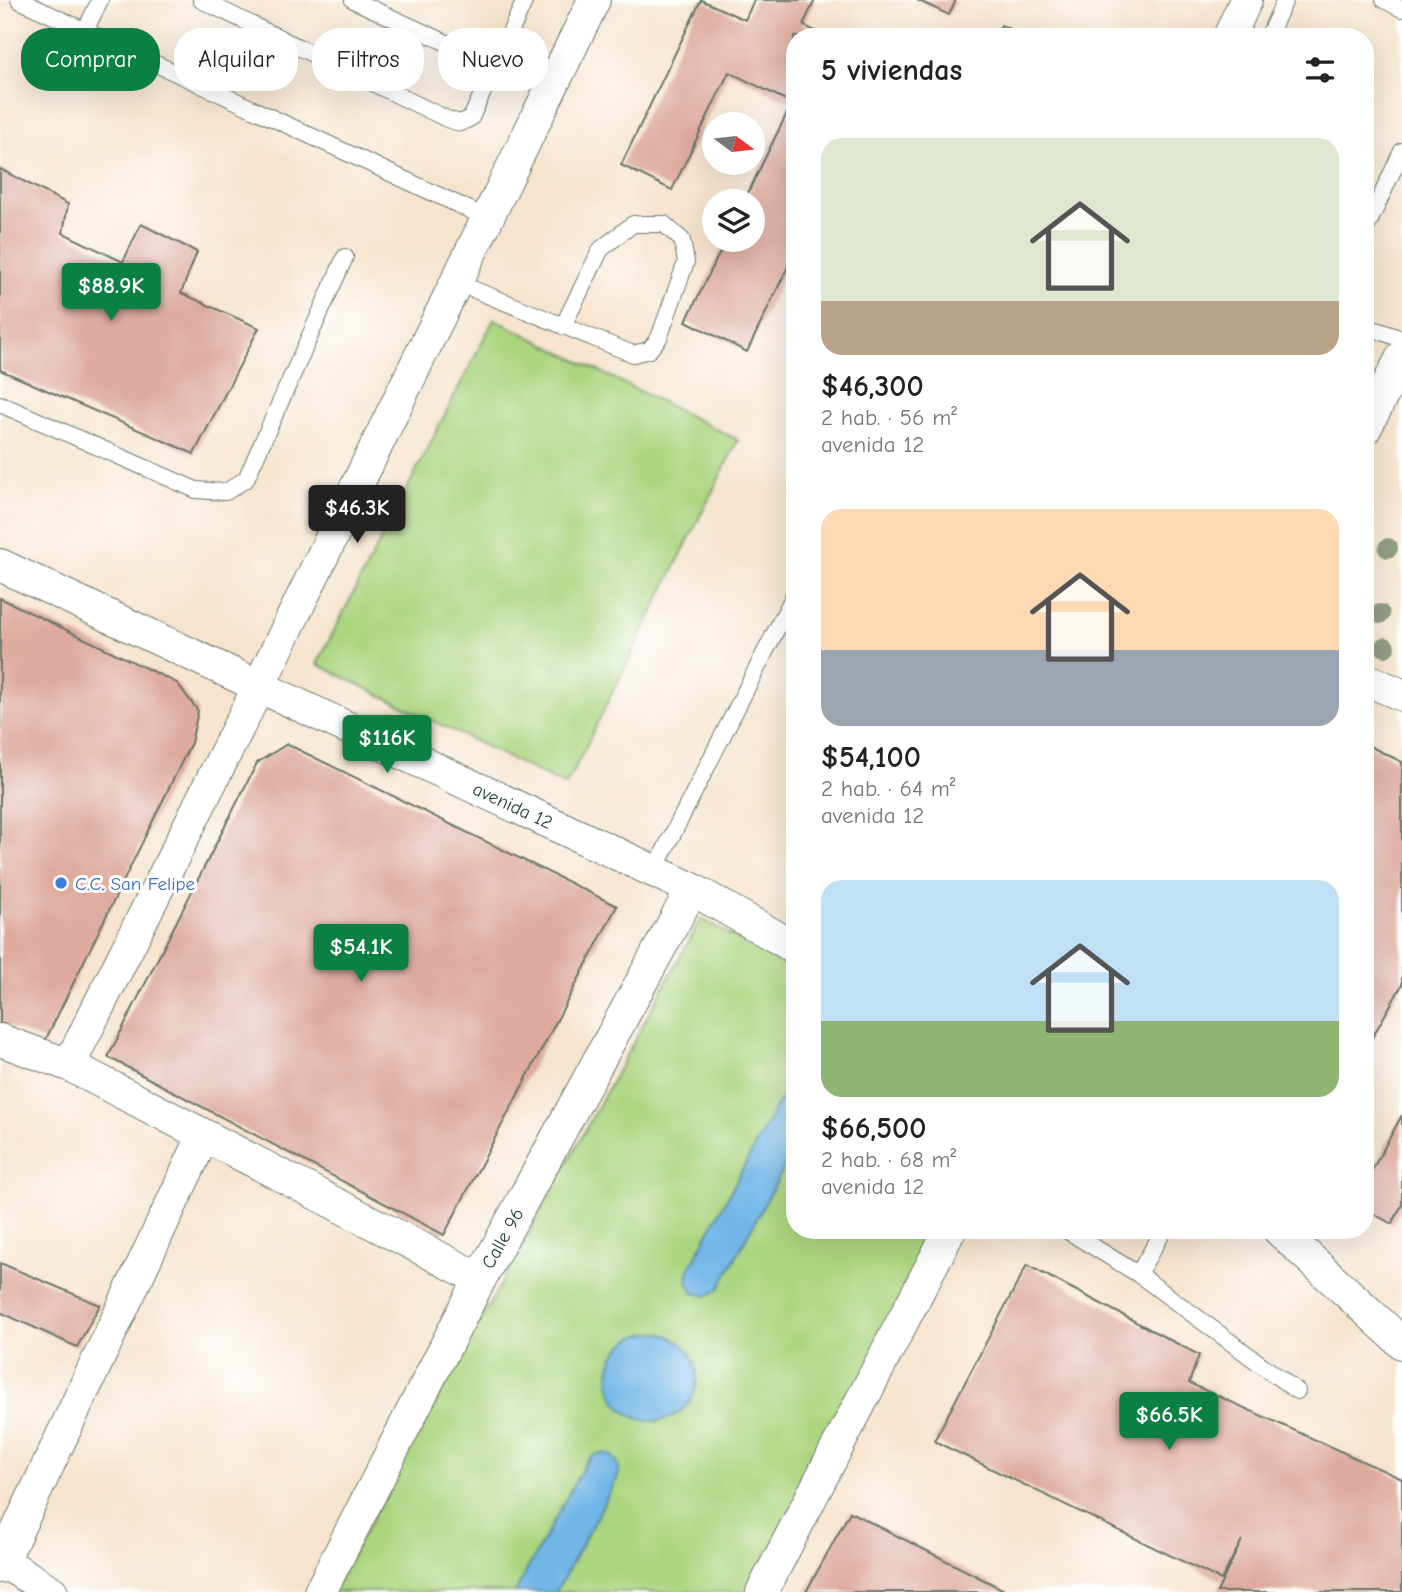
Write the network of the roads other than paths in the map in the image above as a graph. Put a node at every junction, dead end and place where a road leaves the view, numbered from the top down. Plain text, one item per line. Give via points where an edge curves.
1 (19, 0) edge
2 (100, 0) edge
3 (201, 0) edge
4 (352, 0) edge
5 (525, 0) edge
6 (594, 0) edge
7 (1226, 0) edge
8 (1246, 0) edge
9 (1285, 0) edge
10 (1384, 0) edge
11 (1402, 9) edge
12 (79, 28) edge
13 (86, 28) edge
14 (512, 28) edge
15 (1213, 28) edge
16 (1233, 28) edge
17 (1272, 28) edge
18 (438, 39) edge
19 (160, 66) edge
20 (483, 91) edge
21 (1402, 151) edge
22 (1374, 212) edge
23 (487, 218) junction
24 (345, 257) dead end
25 (455, 282) junction
26 (563, 326) junction
27 (1374, 329) edge
28 (1402, 339) edge
29 (1402, 357) edge
30 (0, 404) edge
31 (1374, 411) edge
32 (0, 565) edge
33 (786, 611) edge
34 (1374, 683) edge
35 (259, 686) junction
36 (1402, 695) edge
37 (654, 871) junction
38 (692, 889) junction
39 (786, 942) edge
40 (0, 1040) edge
41 (69, 1065) junction
42 (204, 1135) junction
43 (945, 1239) edge
44 (1081, 1239) edge
45 (1159, 1239) edge
46 (1289, 1239) edge
47 (1138, 1274) junction
48 (480, 1279) junction
49 (1402, 1343) edge
50 (1297, 1391) dead end
51 (1, 1563) edge
52 (52, 1592) edge
53 (320, 1592) edge
54 (762, 1592) edge

1 - 12 lane
2 - 13 lane
3 - 20 lane via 447,119 460,123 471,118
4 - 18 lane
5 - 14 lane
6 - 23 street
7 - 15 street
8 - 16 street
9 - 17 lane
10 - 11 lane
19 - 23 lane
21 - 22 lane
23 - 25 street
24 - 30 lane via 246,479 226,492 196,490
25 - 26 lane
25 - 35 street
26 - 26 lane via 633,354 649,350 659,338 686,262 682,240 664,224 633,224 601,249
27 - 28 lane
29 - 31 street
32 - 35 street, avenida 12
33 - 37 lane
34 - 36 street
35 - 37 street, avenida 12
35 - 41 street
37 - 38 street, avenida 12
38 - 39 street, avenida 12
38 - 48 street, Calle 96
40 - 41 street
41 - 42 street
42 - 48 street
42 - 51 street
43 - 54 street
44 - 47 lane
45 - 47 lane
46 - 49 street
47 - 50 lane
48 - 53 street, Calle 96
51 - 52 street

